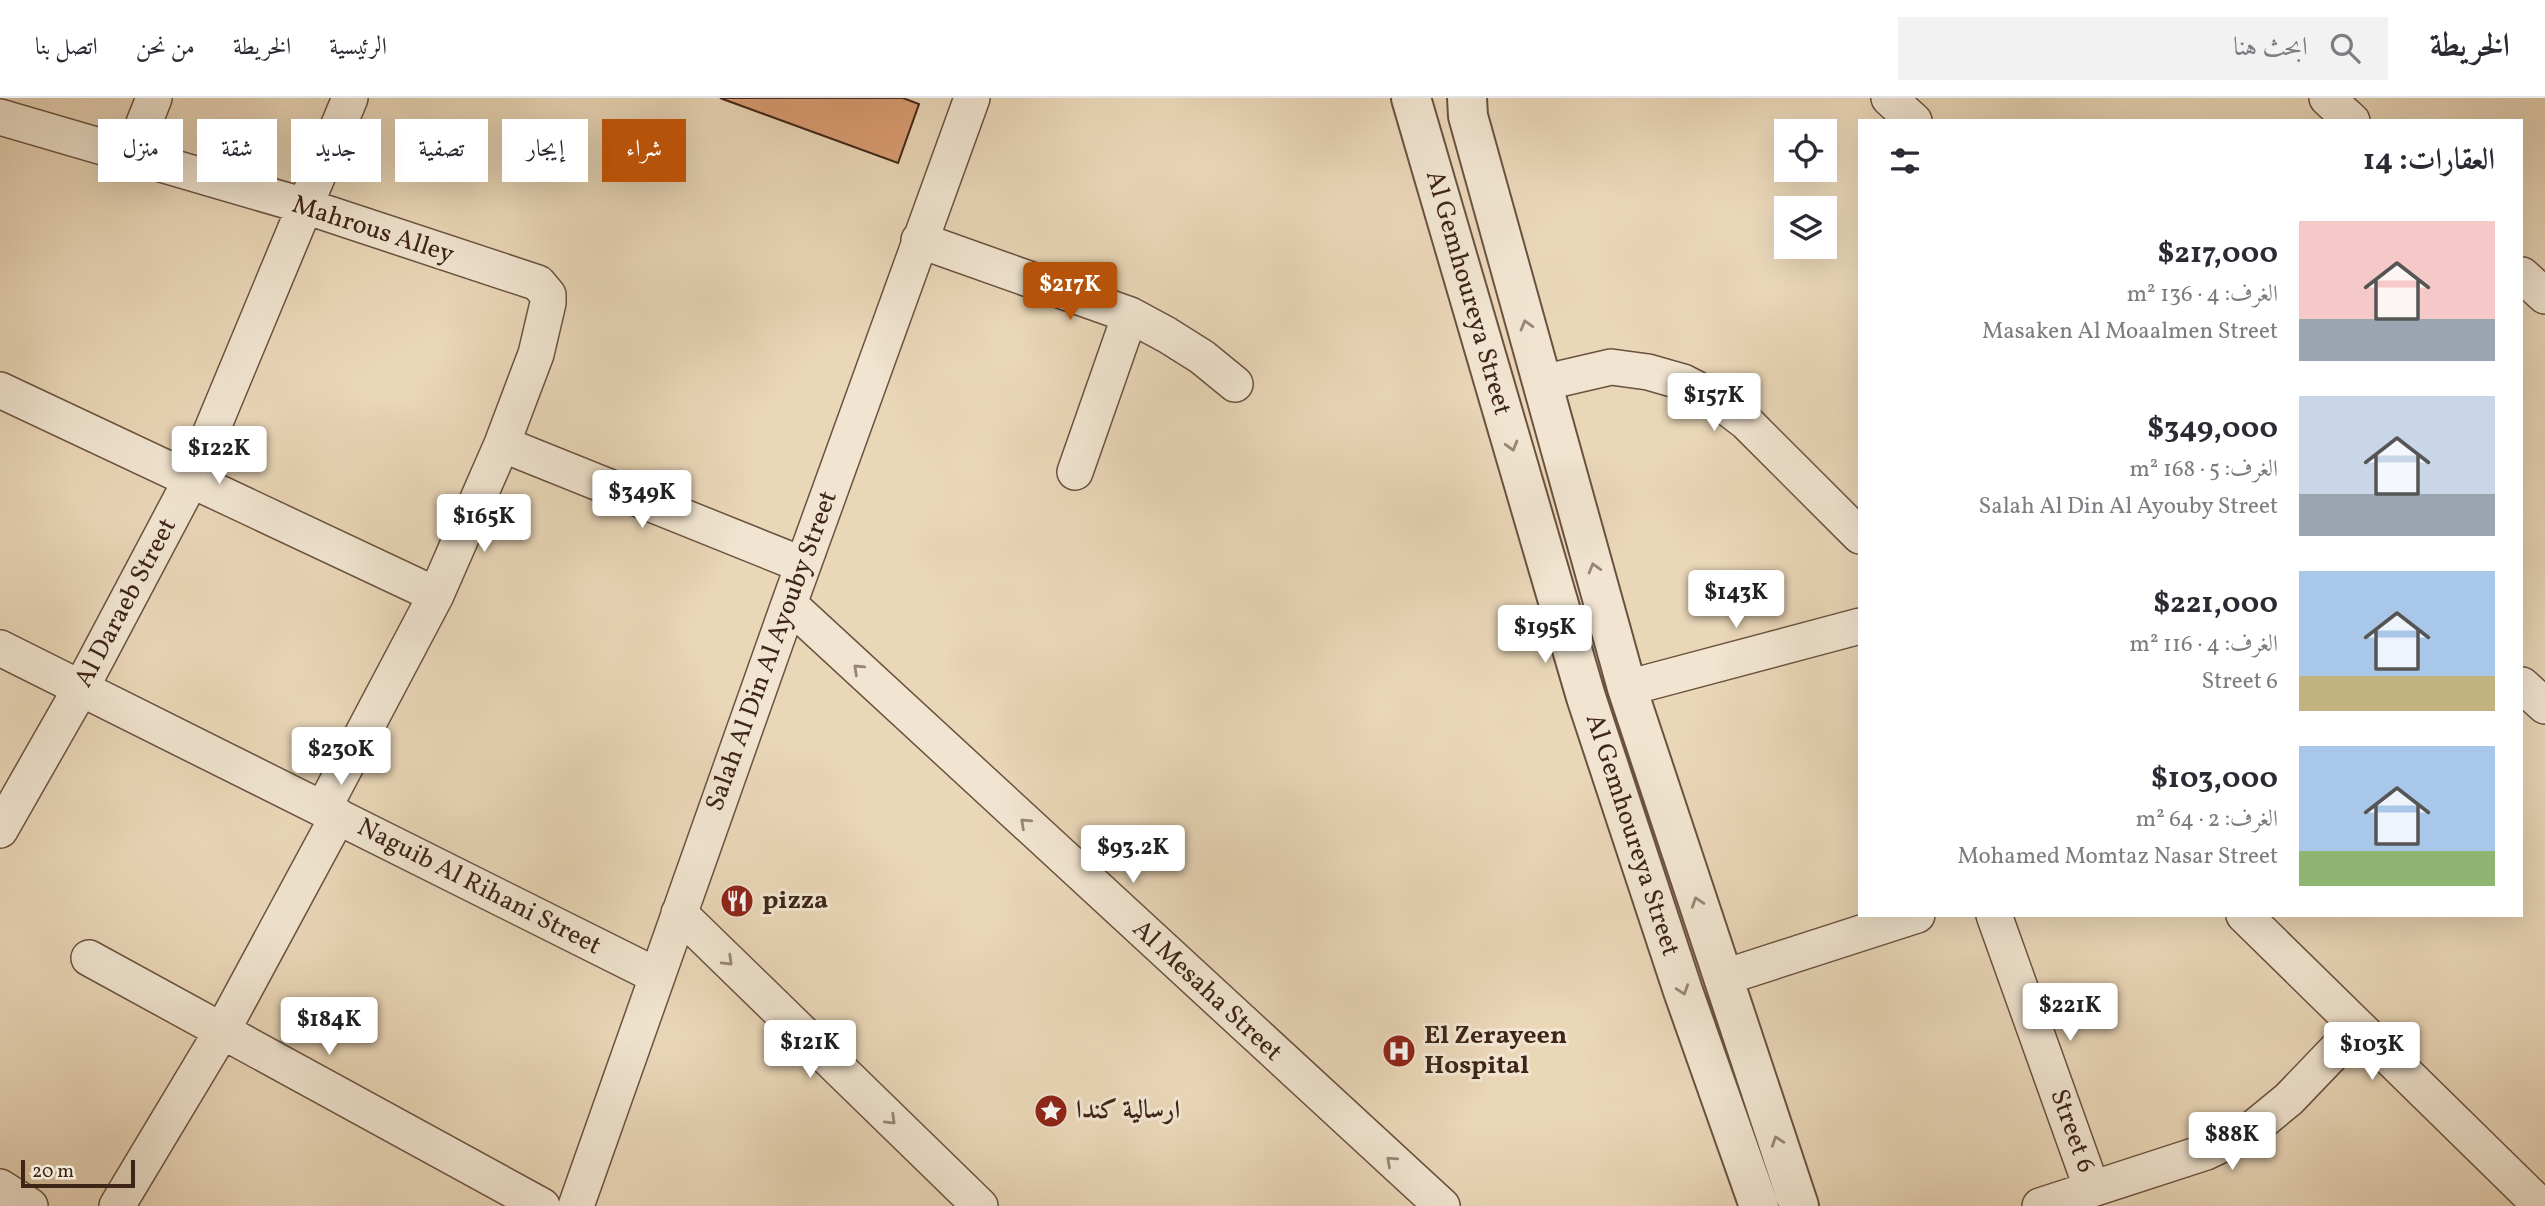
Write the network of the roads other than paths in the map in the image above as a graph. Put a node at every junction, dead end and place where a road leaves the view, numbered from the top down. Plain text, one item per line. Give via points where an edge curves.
1 (154, 98) edge
2 (350, 98) edge
3 (972, 98) edge
4 (1411, 98) edge
5 (1889, 98) edge
6 (2327, 98) edge
7 (1465, 104) edge
8 (0, 117) edge
9 (146, 119) edge
10 (1912, 119) edge
11 (2350, 119) edge
12 (98, 146) edge
13 (183, 171) edge
14 (305, 206) junction
15 (919, 240) junction
16 (2523, 276) edge
17 (2545, 296) edge
18 (1130, 315) junction
19 (1542, 383) junction
20 (1235, 384) dead end
21 (0, 390) edge
22 (502, 443) junction
23 (1075, 472) dead end
24 (191, 480) junction
25 (1858, 534) edge
26 (803, 565) junction
27 (436, 595) junction
28 (789, 604) junction
29 (1858, 627) edge
30 (0, 648) edge
31 (2523, 686) edge
32 (80, 688) junction
33 (1627, 688) junction
34 (2545, 706) edge
35 (331, 813) junction
36 (0, 830) edge
37 (680, 913) junction
38 (1911, 917) edge
39 (1995, 917) edge
40 (2246, 917) edge
41 (89, 958) dead end
42 (657, 976) junction
43 (1722, 978) junction
44 (2357, 1028) junction
45 (222, 1031) junction
46 (0, 1187) edge
47 (2092, 1189) junction
48 (583, 1202) edge
49 (30, 1206) edge
50 (117, 1206) edge
51 (542, 1206) edge
52 (980, 1206) edge
53 (1441, 1206) edge
54 (1759, 1206) edge
55 (1799, 1206) edge
56 (2040, 1206) edge
57 (2541, 1206) edge

1 - 9 street
2 - 14 street, Al Daraeb Street
3 - 15 street, Salah Al Din Al Ayouby Street
4 -> 54 street, Al Gemhoureya Street via 1586,697
5 - 10 street
6 - 11 street
19 -> 7 street, Al Gemhoureya Street
8 - 12 street, Mahrous Alley
13 - 14 street, Mahrous Alley
14 - 22 street, Mahrous Alley via 543,288 548,303 536,354
14 - 24 street, Al Daraeb Street
15 - 18 street
15 - 26 street, Salah Al Din Al Ayouby Street
16 - 17 street
18 - 20 street via 1202,357
18 - 23 street
19 - 25 street via 1611,368 1648,372 1683,383 1716,399 1746,422
33 -> 19 street, Al Gemhoureya Street
21 - 24 street
22 - 26 street
22 - 27 street
24 - 27 street
24 - 32 street, Al Daraeb Street
26 - 28 street, Salah Al Din Al Ayouby Street
27 - 35 street
28 - 37 street, Salah Al Din Al Ayouby Street
53 -> 28 street, Al Mesaha Street
29 - 33 street
30 - 32 street, Naguib Al Rihani Street
31 - 34 street
32 - 35 street, Naguib Al Rihani Street
32 - 36 street, Al Daraeb Street
43 -> 33 street, Al Gemhoureya Street
35 - 42 street, Naguib Al Rihani Street
35 - 45 street
37 - 42 street, Salah Al Din Al Ayouby Street
37 -> 52 street
38 - 43 street
39 - 47 street, Street 6
40 - 44 street
41 - 45 street
42 - 48 street, Salah Al Din Al Ayouby Street
55 -> 43 street, Al Gemhoureya Street
44 - 47 street via 2250,1131 2206,1152
44 - 57 street
45 - 50 street
45 - 51 street
46 - 49 street
47 - 56 street

